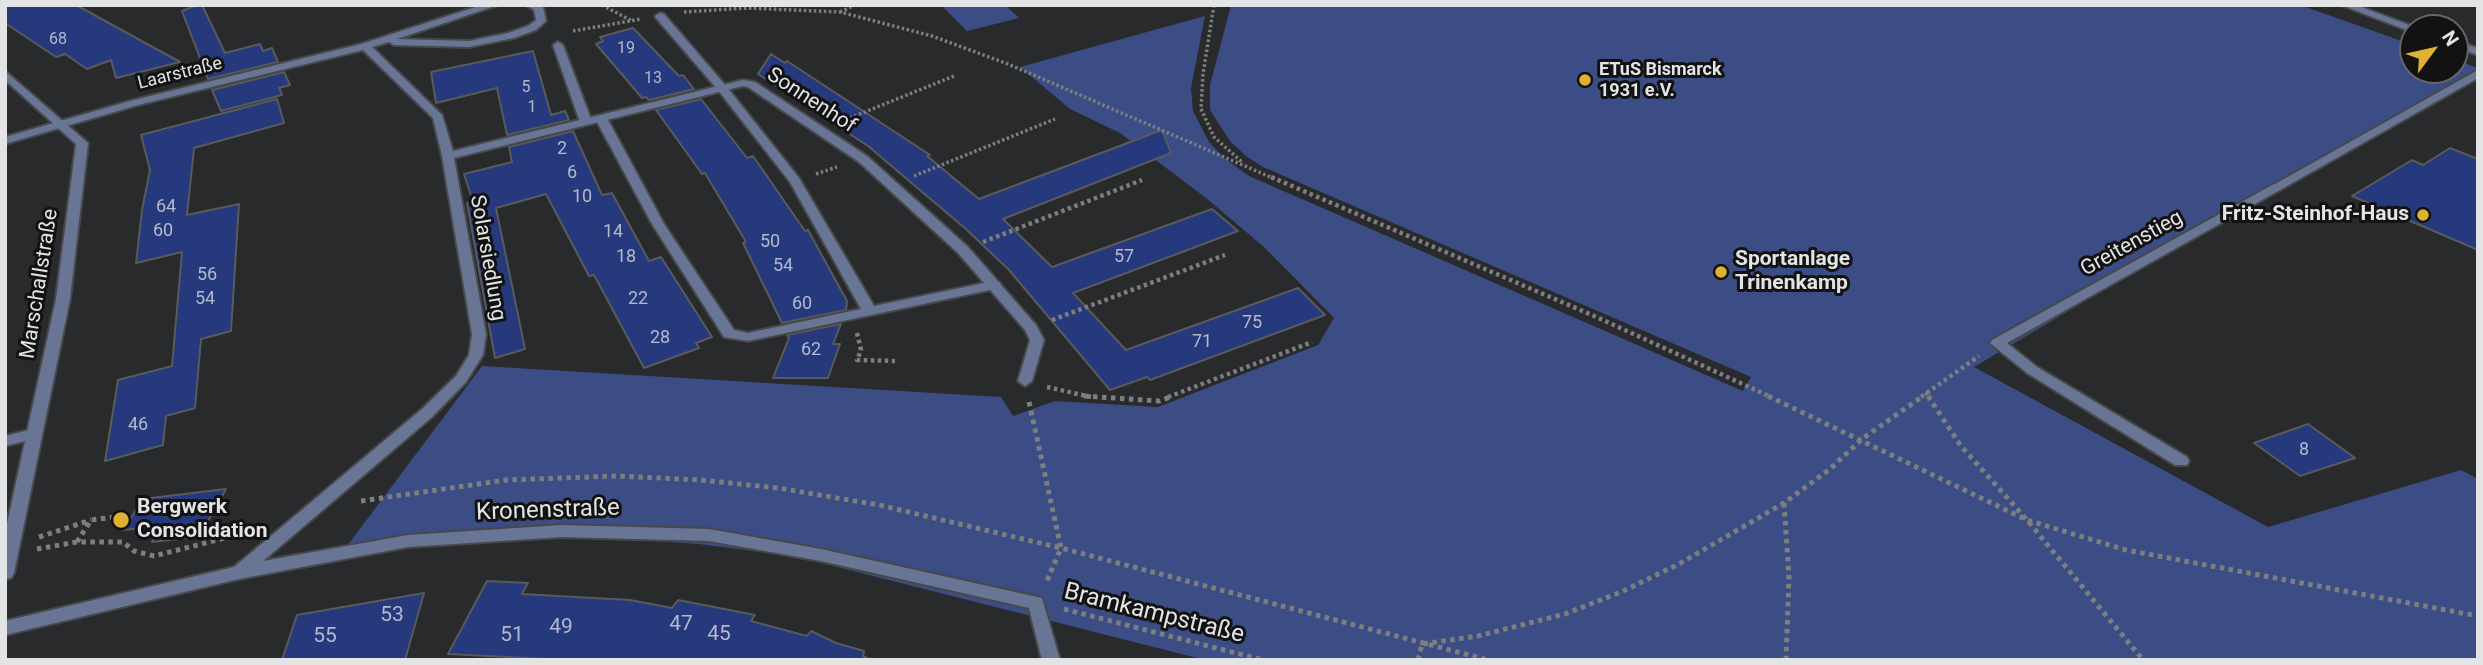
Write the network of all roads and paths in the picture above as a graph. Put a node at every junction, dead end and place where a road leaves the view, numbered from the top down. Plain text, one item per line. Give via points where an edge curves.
1 (493, 5) edge
2 (531, 5) edge
3 (602, 5) edge
4 (855, 5) edge
5 (1214, 5) edge
6 (2355, 6) edge
7 (840, 12) junction
8 (660, 16) junction
9 (632, 21) junction
10 (2399, 23) edge
11 (563, 33) dead end
12 (558, 45) dead end
13 (365, 46) junction
14 (2478, 73) edge
15 (5, 74) edge
16 (954, 76) dead end
17 (722, 88) junction
18 (601, 118) junction
19 (1055, 119) dead end
20 (586, 122) junction
21 (62, 123) junction
22 (822, 130) junction
23 (5, 141) edge
24 (448, 156) junction
25 (863, 159) junction
26 (1248, 167) junction
27 (1142, 180) dead end
28 (795, 181) junction
29 (894, 184) junction
30 (963, 250) junction
31 (1225, 255) dead end
32 (994, 285) junction
33 (870, 312) junction
34 (854, 315) junction
35 (1031, 328) junction
36 (1312, 342) dead end
37 (1997, 344) junction
38 (895, 360) dead end
39 (1025, 381) junction
40 (1926, 392) junction
41 (33, 434) junction
42 (1862, 439) junction
43 (5, 441) edge
44 (2181, 461) dead end
45 (1784, 503) junction
46 (309, 512) junction
47 (116, 517) dead end
48 (91, 520) junction
49 (2028, 520) junction
50 (258, 529) dead end
51 (34, 538) dead end
52 (77, 542) junction
53 (1060, 548) junction
54 (8, 555) junction
55 (239, 572) junction
56 (5, 573) edge
57 (1037, 603) junction
58 (2478, 616) edge
59 (5, 628) edge
60 (1422, 644) junction
61 (1051, 660) edge
62 (1263, 660) edge
63 (1418, 660) edge
64 (1488, 660) edge
65 (1787, 660) edge
66 (2143, 660) edge

1 - 13 street, Laarstraße
2 - 13 street, Laarstraße via 539,9 541,21 510,36 469,44 399,41
3 - 9 path
4 - 7 path
5 - 26 path via 1201,109 1214,137
6 - 10 street
7 - 8 path via 746,8
7 - 26 path via 932,36 1008,64
8 - 9 path
8 - 17 street
9 - 11 path
12 - 20 street
13 - 21 street, Laarstraße
13 - 24 street, Solarsiedlung via 438,117
14 - 37 street, Greitenstieg
15 - 21 street, Marschallstraße
16 - 22 path
17 - 18 street, Sonnenhof
17 - 22 street, Sonnenhof via 751,84
17 - 28 street
18 - 20 street, Sonnenhof
18 - 34 street via 657,224 729,334 748,338
19 - 29 path
20 - 24 street, Sonnenhof
21 - 23 street, Laarstraße
21 - 41 street, Marschallstraße via 82,143 63,299
22 - 25 street, Sonnenhof
24 - 46 street, Solarsiedlung via 479,334 476,355 461,379 436,404
25 - 28 path
25 - 29 street, Sonnenhof
26 - 42 path via 1592,315
27 - 30 path
28 - 33 street
29 - 30 street, Sonnenhof
30 - 32 street, Sonnenhof
31 - 35 path
32 - 33 street
32 - 35 street, Sonnenhof
33 - 34 street
34 - 38 path via 861,350 858,360
35 - 39 street via 1037,340
36 - 39 path via 1160,401 1094,398
37 - 40 path
37 - 44 street
39 - 53 path
40 - 42 path
40 - 49 path via 1961,446
41 - 43 street
41 - 54 street, Marschallstraße
42 - 45 path
42 - 49 path
45 - 60 path via 1679,564 1565,614 1478,636
45 - 65 path via 1789,577
46 - 53 path via 506,480 617,476 701,480 879,505
46 - 55 street, Solarsiedlung
47 - 48 path
48 - 51 path
48 - 52 path
49 - 58 path via 2126,550
49 - 66 path
50 - 52 path via 154,556 134,551 123,542
52 - 54 path
53 - 57 path
53 - 60 path
54 - 56 street, Marschallstraße
55 - 57 street, Kronenstraße via 408,541 562,531 709,535
55 - 59 street, Kronenstraße
57 - 61 street
57 - 62 path, Bramkampstraße
60 - 63 path
60 - 64 path

